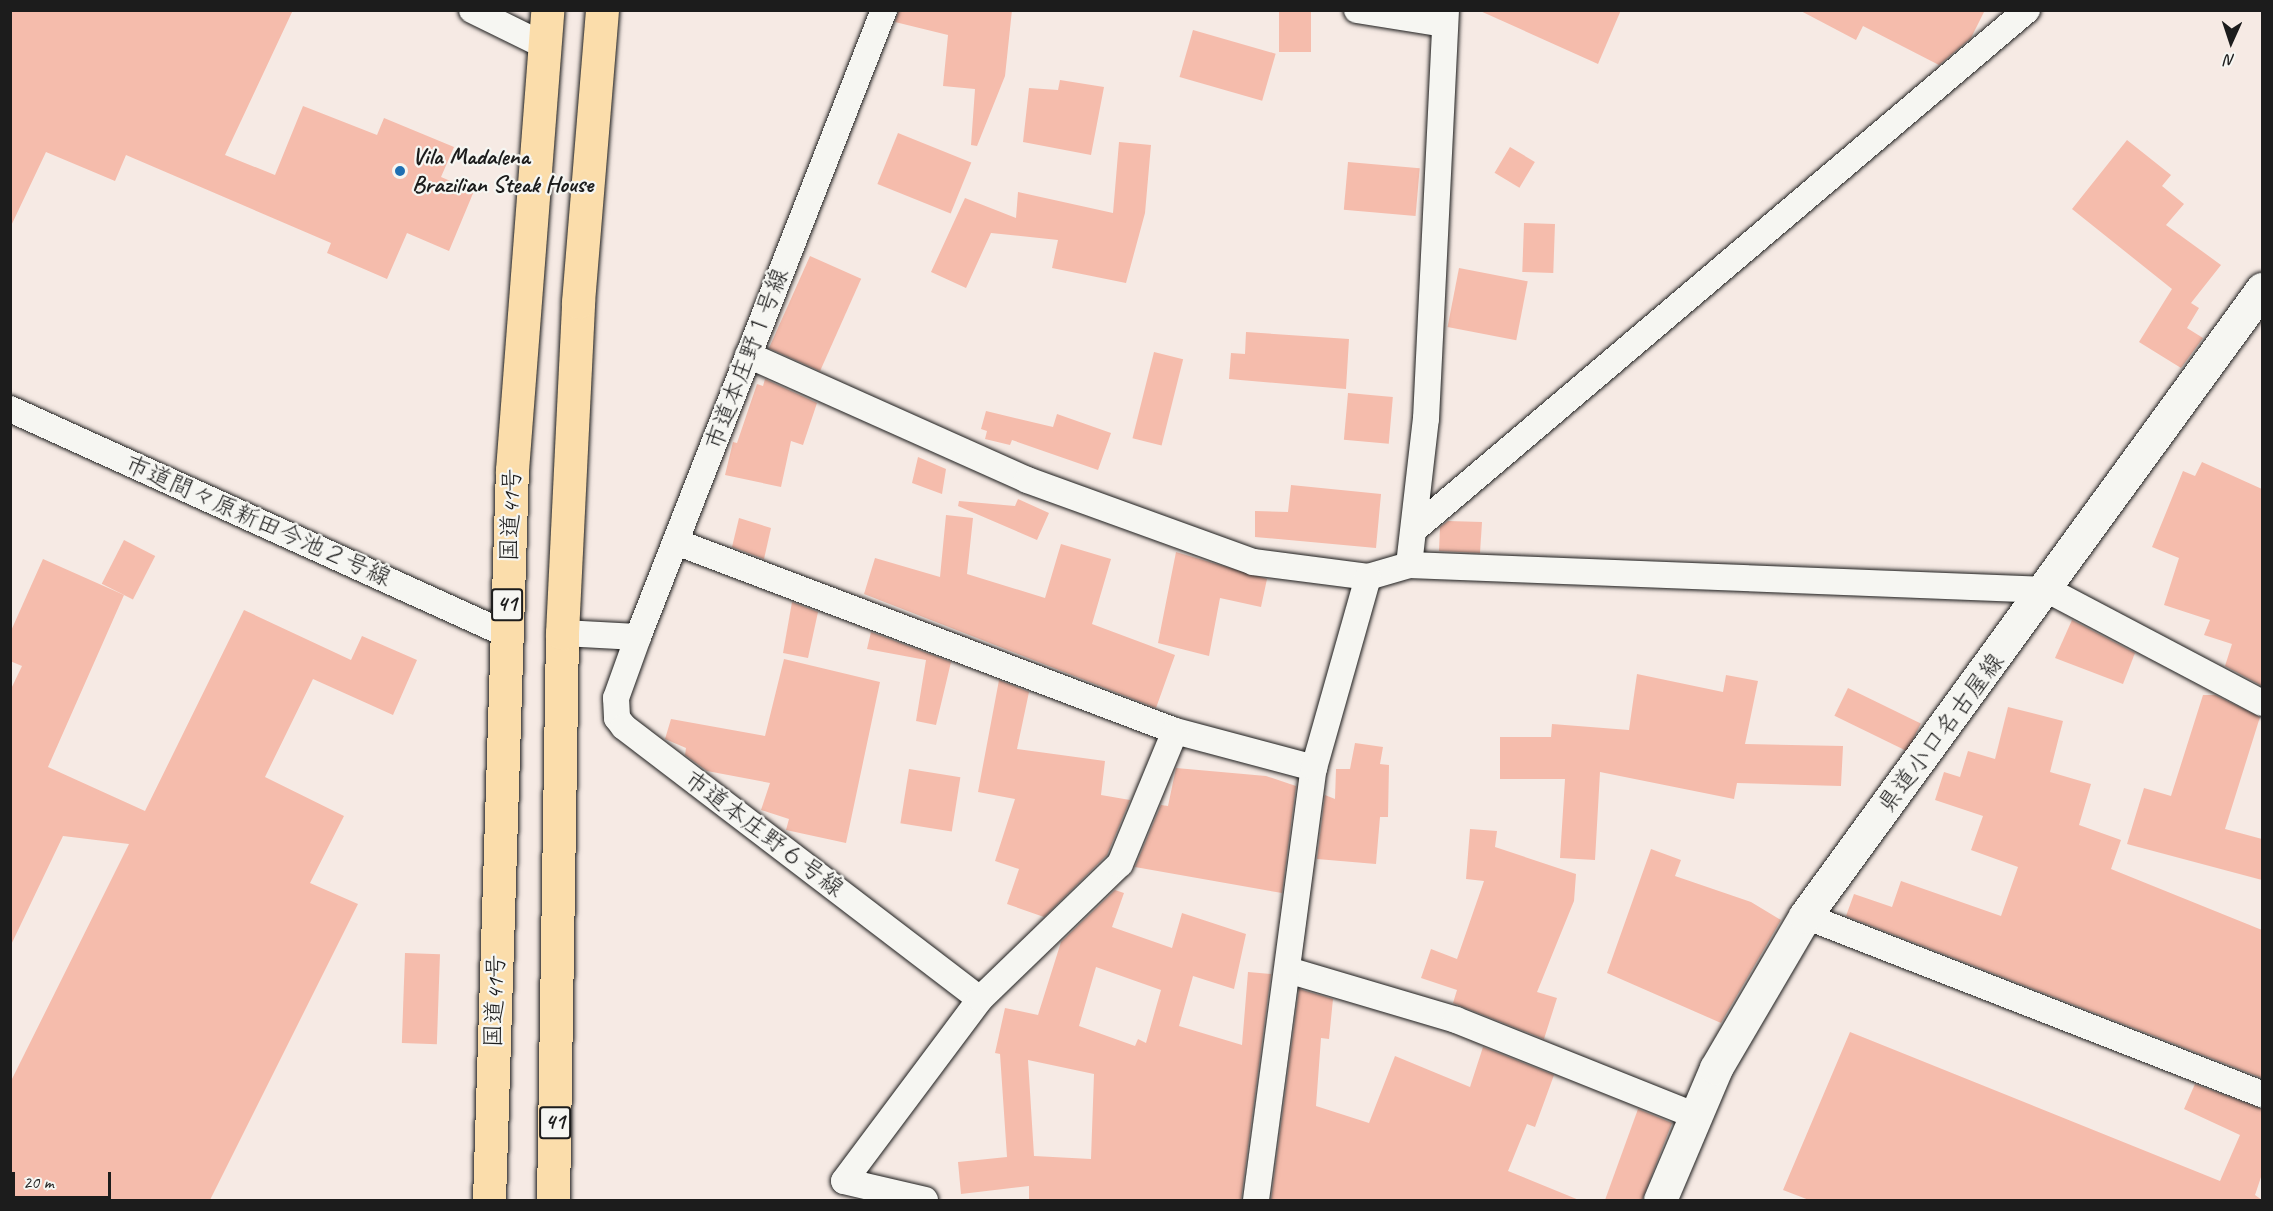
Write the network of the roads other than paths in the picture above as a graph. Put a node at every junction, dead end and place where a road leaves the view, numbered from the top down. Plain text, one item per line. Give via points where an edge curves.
1 (472, 10) edge
2 (547, 10) edge
3 (602, 10) edge
4 (884, 10) edge
5 (1357, 10) edge
6 (2027, 10) edge
7 (1445, 17) edge
8 (543, 45) junction
9 (2262, 289) edge
10 (748, 355) junction
11 (10, 409) edge
12 (1416, 528) junction
13 (676, 542) junction
14 (1409, 565) junction
15 (1368, 577) junction
16 (2048, 590) junction
17 (562, 633) junction
18 (506, 634) junction
19 (638, 637) junction
20 (2262, 703) edge
21 (1175, 731) junction
22 (1314, 768) junction
23 (1805, 916) junction
24 (1291, 971) junction
25 (980, 999) junction
26 (2262, 1094) edge
27 (1696, 1116) junction
28 (489, 1200) edge
29 (553, 1200) edge
30 (925, 1200) edge
31 (1256, 1200) edge
32 (1660, 1200) edge

1 - 8 street
2 - 8 highway, 国道41号 / 41
3 - 17 highway, 41 via 578,302
4 - 10 street, 市道本庄野１号線
5 - 7 street
6 - 12 street
7 - 12 street
8 - 18 highway, 国道41号 / 41 via 520,322
9 - 16 main road, 県道小口名古屋線
10 - 13 street, 市道本庄野１号線
10 - 15 street via 1027,480 1253,562
11 - 18 street, 市道間々原新田今池２号線
12 - 14 street
13 - 19 street, 市道本庄野１号線
13 - 21 street
14 - 15 street
14 - 16 street
15 - 22 street
16 - 20 street
16 - 23 main road, 県道小口名古屋線
17 - 19 street
17 - 29 highway, 41
18 - 28 highway, 国道41号 / 41
19 - 25 street, 市道本庄野６号線 via 616,698 617,718 624,727
21 - 22 street
21 - 25 street via 1120,864
22 - 24 street
23 - 26 street
23 - 27 main road, 県道小口名古屋線 via 1716,1068
24 - 27 street via 1456,1020
24 - 31 street
25 - 30 street via 844,1181
27 - 32 main road, 県道小口名古屋線

